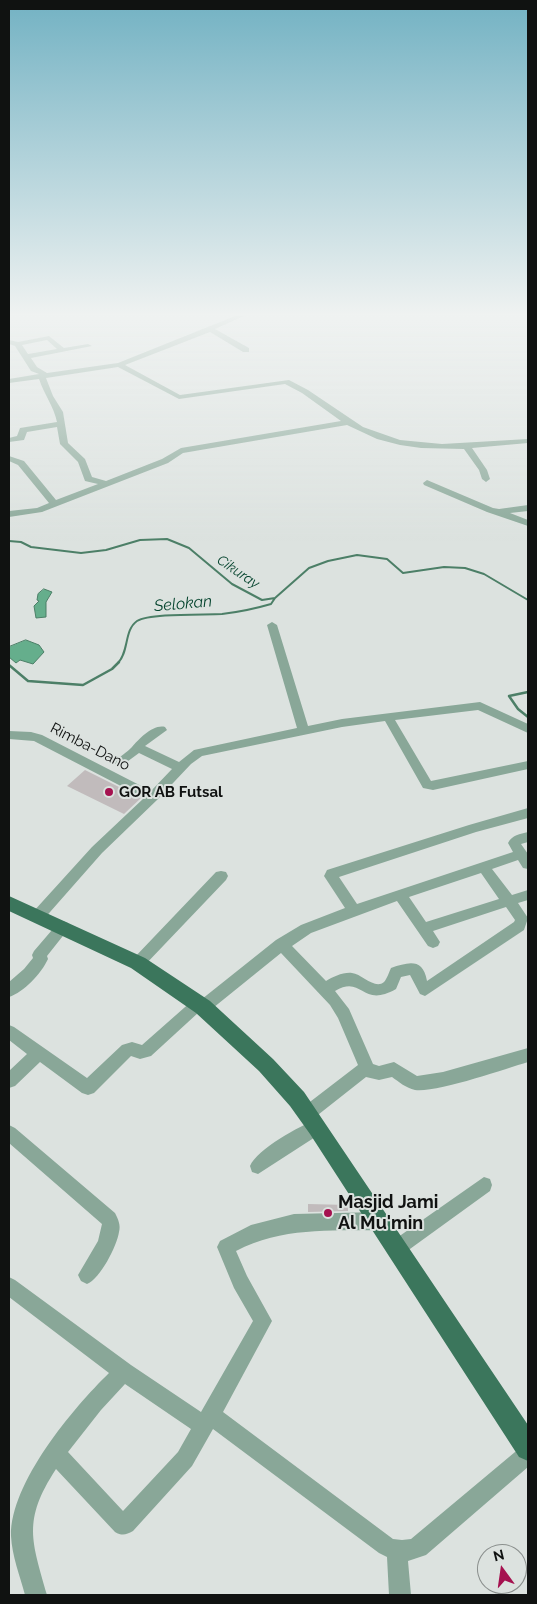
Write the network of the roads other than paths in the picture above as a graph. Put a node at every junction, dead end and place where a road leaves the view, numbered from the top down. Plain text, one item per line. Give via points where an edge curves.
1 (48, 391) edge
2 (169, 391) edge
3 (218, 391) edge
4 (300, 391) edge
5 (348, 422) junction
6 (62, 424) junction
7 (9, 440) edge
8 (528, 441) edge
9 (466, 446) junction
10 (9, 458) edge
11 (486, 479) dead end
12 (427, 482) dead end
13 (105, 483) junction
14 (54, 504) junction
15 (528, 508) edge
16 (499, 512) junction
17 (9, 514) edge
18 (528, 523) edge
19 (272, 625) dead end
20 (388, 717) junction
21 (161, 730) dead end
22 (528, 730) edge
23 (304, 731) junction
24 (9, 735) edge
25 (138, 748) junction
26 (120, 763) dead end
27 (528, 765) edge
28 (180, 768) junction
29 (153, 798) junction
30 (528, 814) edge
31 (528, 837) edge
32 (525, 859) edge
33 (483, 866) junction
34 (221, 876) dead end
35 (399, 894) junction
36 (528, 895) edge
37 (509, 901) junction
38 (9, 903) edge
39 (354, 910) junction
40 (38, 916) junction
41 (63, 927) junction
42 (424, 928) junction
43 (433, 942) dead end
44 (282, 944) junction
45 (138, 963) junction
46 (324, 990) junction
47 (9, 991) edge
48 (201, 1005) junction
49 (9, 1032) edge
50 (38, 1054) junction
51 (528, 1055) edge
52 (368, 1070) junction
53 (9, 1081) edge
54 (312, 1120) junction
55 (9, 1133) edge
56 (258, 1166) dead end
57 (484, 1185) dead end
58 (379, 1221) junction
59 (397, 1248) junction
60 (87, 1275) dead end
61 (9, 1286) edge
62 (124, 1372) junction
63 (208, 1421) junction
64 (528, 1448) edge
65 (55, 1453) junction
66 (528, 1454) edge
67 (397, 1551) junction
68 (36, 1595) edge
69 (400, 1595) edge

1 - 6 street
2 - 3 street via 179,396
4 - 5 street
5 - 9 street via 366,432 399,442
5 - 13 street via 181,450 167,460
6 - 7 street via 23,430 20,438
6 - 13 street via 64,444 82,461 88,479
8 - 9 street
9 - 11 street
10 - 14 street via 21,463
12 - 16 street
13 - 14 street
14 - 17 street via 34,512
15 - 16 street
16 - 18 street
19 - 23 street
20 - 22 street via 480,706
20 - 23 street
20 - 27 street via 427,785
21 - 25 street via 140,743
23 - 28 street via 198,753
24 - 29 street, Rimba-Dano via 38,738
25 - 26 street
25 - 28 street
28 - 29 street
29 - 40 street via 97,850
30 - 39 street via 332,874
31 - 32 street via 515,841 514,845
32 - 33 street
33 - 35 street
33 - 37 street
34 - 45 street
35 - 39 street
35 - 42 street
36 - 37 street
37 - 42 street
37 - 46 street via 522,919 519,926 425,990 414,968 396,972 391,985 377,991 347,978
38 - 40 main road
39 - 44 street via 306,929
40 - 41 main road
41 - 45 main road
41 - 47 street via 39,955 41,959 32,972
42 - 43 street
44 - 46 street
44 - 48 street
45 - 48 main road
46 - 52 street via 344,1014
48 - 50 street via 146,1052 132,1048 127,1050 88,1088
48 - 54 main road via 266,1065
49 - 50 street
50 - 53 street
51 - 52 street via 417,1083 394,1068 379,1074
52 - 54 street via 358,1072
54 - 56 street
54 - 58 main road
55 - 60 street via 112,1224 111,1236
57 - 59 street
58 - 59 main road
58 - 63 street via 294,1223 251,1234 226,1247 240,1282 263,1321
59 - 64 main road
61 - 62 street
62 - 63 street
62 - 65 street via 93,1402
63 - 65 street via 176,1471 124,1525
63 - 67 street
65 - 68 street via 28,1505 22,1528
66 - 67 street via 418,1547 408,1552
67 - 69 street

